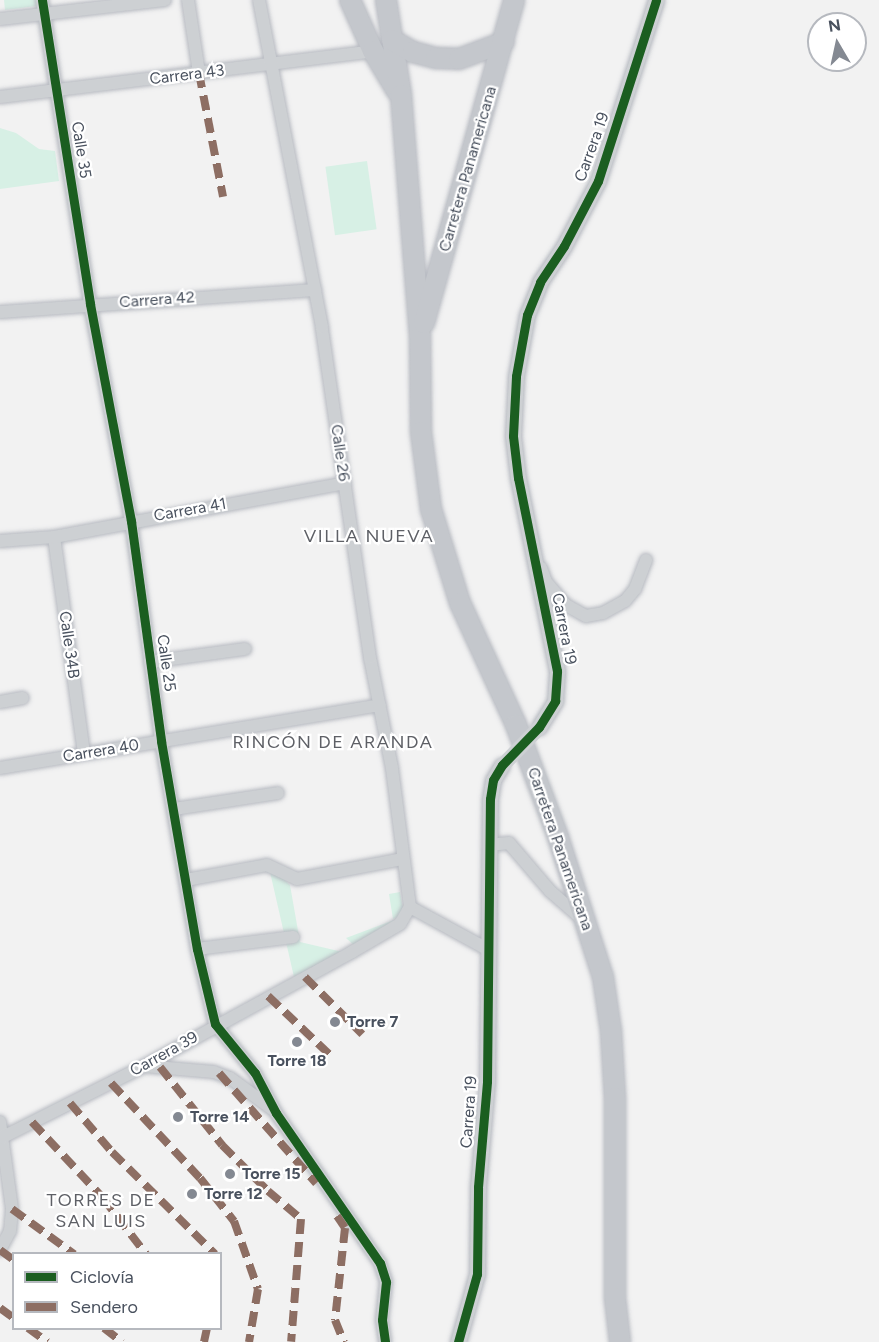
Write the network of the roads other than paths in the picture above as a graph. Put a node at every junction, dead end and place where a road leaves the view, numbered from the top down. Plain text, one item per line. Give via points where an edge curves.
1 (42, 0) edge
2 (165, 0) edge
3 (188, 0) edge
4 (259, 0) edge
5 (350, 0) edge
6 (386, 0) edge
7 (514, 0) edge
8 (656, 0) edge
9 (128, 3) edge
10 (44, 15) junction
11 (0, 19) edge
12 (392, 40) junction
13 (504, 42) junction
14 (373, 51) junction
15 (271, 64) junction
16 (199, 73) junction
17 (56, 90) junction
18 (401, 96) junction
19 (0, 97) edge
20 (315, 290) junction
21 (90, 304) junction
22 (0, 312) edge
23 (420, 337) junction
24 (345, 483) junction
25 (130, 520) junction
26 (54, 537) junction
27 (529, 540) junction
28 (0, 541) edge
29 (646, 560) dead end
30 (245, 649) dead end
31 (150, 662) junction
32 (23, 698) dead end
33 (0, 702) edge
34 (380, 705) junction
35 (161, 741) junction
36 (84, 753) junction
37 (0, 768) edge
38 (278, 793) dead end
39 (174, 809) junction
40 (489, 845) junction
41 (403, 860) junction
42 (186, 880) junction
43 (410, 907) junction
44 (586, 923) junction
45 (293, 937) dead end
46 (197, 949) junction
47 (487, 949) junction
48 (215, 1024) junction
49 (144, 1066) junction
50 (276, 1113) junction
51 (1, 1127) edge
52 (0, 1250) edge
53 (385, 1342) edge
54 (458, 1342) edge
55 (620, 1342) edge

1 - 10 street, Calle 35
2 - 9 street
3 - 16 street
4 - 15 street, Calle 26
5 - 14 highway
6 - 12 highway, Carretera Panamericana
7 - 13 highway, Carretera Panamericana
8 - 27 street, Carrera 19 via 598,181 540,282 527,315 516,376 513,436
9 - 10 street
10 - 11 street
10 - 17 street, Calle 35
12 - 13 highway via 413,52 436,58 471,56
12 - 18 highway, Carretera Panamericana
13 - 23 highway, Carretera Panamericana
14 - 15 street, Carrera 43
14 - 18 highway
15 - 16 street, Carrera 43
15 - 20 street, Calle 26
16 - 17 street, Carrera 43
17 - 19 street, Carrera 43
17 - 21 street, Calle 35
18 - 23 highway, Carretera Panamericana
20 - 21 street, Carrera 42
20 - 24 street, Calle 26
21 - 22 street, Carrera 42
21 - 25 street, Calle 25
23 - 44 highway, Carretera Panamericana via 421,432 432,509 460,603 516,725
24 - 25 street, Carrera 41
24 - 34 street, Calle 26
25 - 26 street, Carrera 41
25 - 31 street, Calle 25
26 - 28 street, Carrera 41
26 - 36 street, Calle 34B
27 - 29 street via 546,582 566,605 586,616 603,613 626,601
27 - 40 street, Carrera 19, bridge via 557,671 555,701 539,727 502,765 493,780
30 - 31 street
31 - 35 street, Calle 25
32 - 33 street
34 - 35 street, Carrera 40
34 - 41 street, Calle 26
35 - 36 street, Carrera 40
35 - 39 street, Calle 25
36 - 37 street, Carrera 40
38 - 39 street
39 - 42 street, Calle 25
40 - 44 street via 509,843 549,891
40 - 47 street, Carrera 19
41 - 42 street via 297,879 267,866
41 - 43 street, Calle 26
42 - 46 street, Calle 25
43 - 47 street
43 - 48 street, Carrera 39 via 400,924
44 - 55 highway, Carretera Panamericana via 603,977 611,1031 615,1298
45 - 46 street
46 - 48 street, Calle 25
47 - 54 street, Carrera 19 via 487,1081 478,1187 477,1274
48 - 49 street, Carrera 39
48 - 50 street via 255,1073
49 - 50 street via 214,1072 230,1078
49 - 51 street, Carrera 39
50 - 53 street via 380,1263 386,1282 382,1320
51 - 52 street via 12,1209 10,1231

